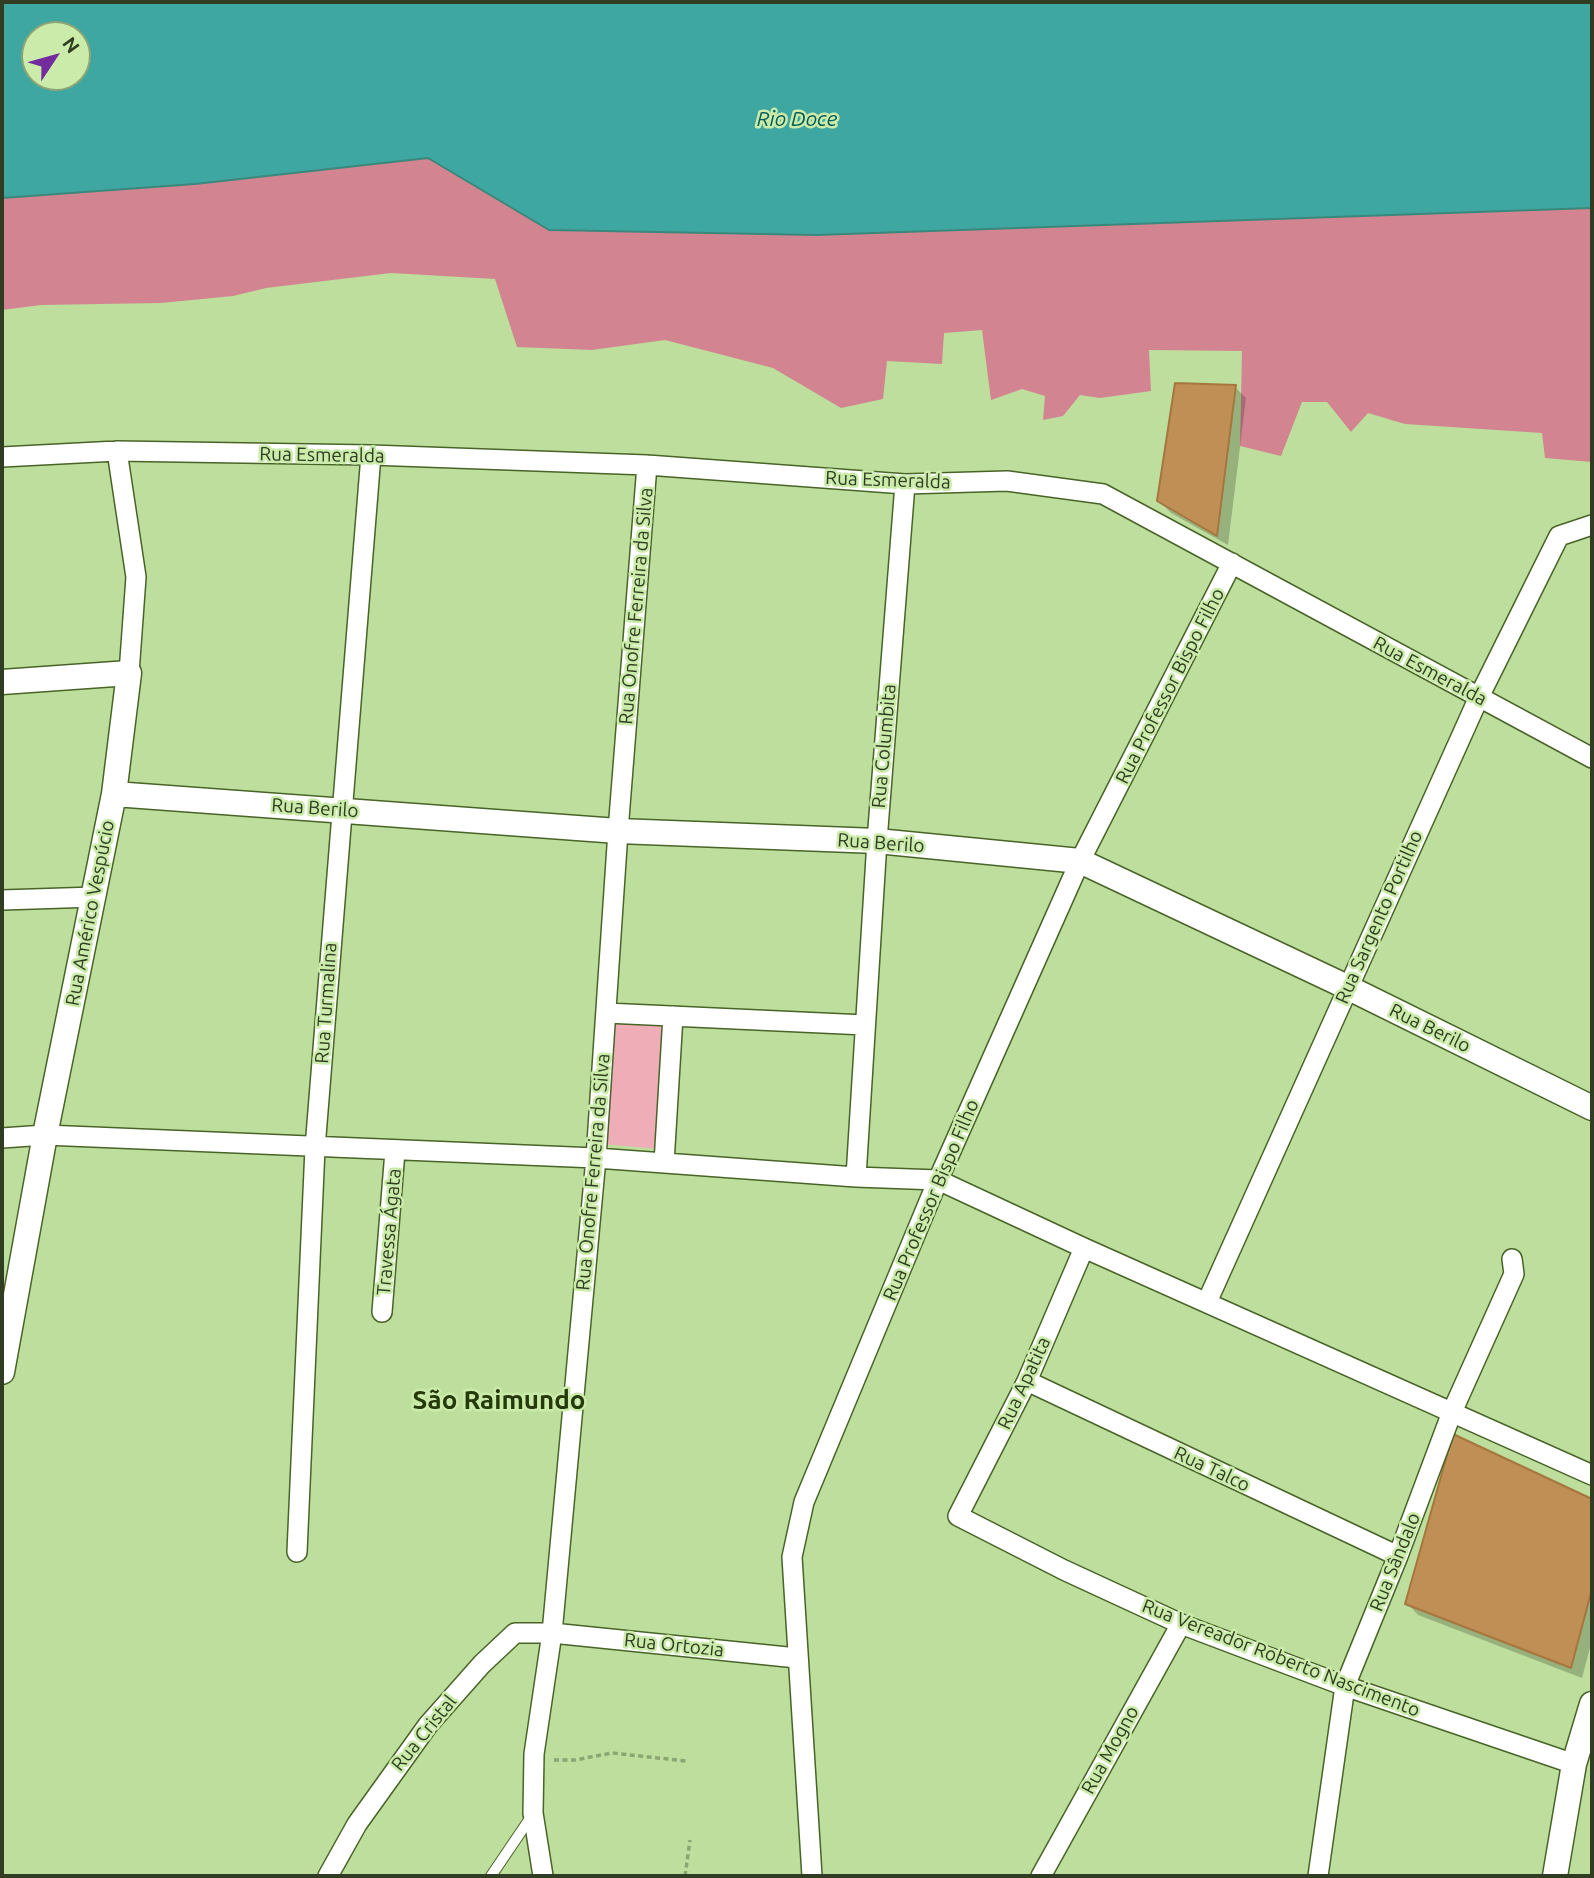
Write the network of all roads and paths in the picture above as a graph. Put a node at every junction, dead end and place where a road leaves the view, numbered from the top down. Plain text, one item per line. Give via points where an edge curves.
1 (117, 451) junction
2 (371, 455) junction
3 (2, 457) edge
4 (647, 465) junction
5 (905, 484) junction
6 (1592, 525) edge
7 (1232, 564) junction
8 (129, 673) junction
9 (2, 682) edge
10 (1479, 697) junction
11 (1592, 758) edge
12 (114, 794) junction
13 (341, 810) junction
14 (618, 831) junction
15 (877, 841) junction
16 (1080, 861) junction
17 (95, 897) junction
18 (2, 900) edge
19 (1347, 987) junction
20 (606, 1013) junction
21 (673, 1016) junction
22 (866, 1025) junction
23 (1592, 1108) edge
24 (45, 1135) junction
25 (2, 1138) edge
26 (315, 1148) junction
27 (395, 1151) junction
28 (596, 1158) junction
29 (664, 1163) junction
30 (856, 1177) junction
31 (938, 1180) junction
32 (1084, 1248) junction
33 (1512, 1259) dead end
34 (1207, 1303) junction
35 (382, 1312) dead end
36 (3, 1363) edge
37 (1027, 1381) junction
38 (1452, 1412) junction
39 (1592, 1475) edge
40 (958, 1516) joint
41 (297, 1552) dead end
42 (1398, 1556) junction
43 (1181, 1624) junction
44 (552, 1633) junction
45 (797, 1657) junction
46 (1345, 1686) junction
47 (1592, 1704) edge
48 (575, 1760) dead end
49 (686, 1761) dead end
50 (1574, 1764) junction
51 (533, 1813) junction
52 (690, 1840) dead end
53 (328, 1876) edge
54 (491, 1876) edge
55 (543, 1876) edge
56 (685, 1876) edge
57 (812, 1876) edge
58 (1041, 1876) edge
59 (1318, 1876) edge
60 (1555, 1876) edge

1 - 2 street, Rua Esmeralda
1 - 3 street, Rua Esmeralda
1 - 8 street, Rua Américo Vespúcio via 136,577
2 - 4 street, Rua Esmeralda
2 - 13 street, Rua Turmalina
4 - 5 street, Rua Esmeralda
4 - 14 street, Rua Onofre Ferreira da Silva
5 - 7 street, Rua Esmeralda via 1007,481 1103,494
5 - 15 street, Rua Columbita
6 - 10 street, Rua Sargento Portilho via 1559,536
7 - 10 street, Rua Esmeralda
7 - 16 street, Rua Professor Bispo Filho
8 - 9 street
8 - 12 street, Rua Américo Vespúcio
10 - 11 street, Rua Esmeralda
10 - 19 street, Rua Sargento Portilho
12 - 13 street, Rua Berilo
12 - 17 street, Rua Américo Vespúcio
13 - 14 street, Rua Berilo
13 - 26 street, Rua Turmalina
14 - 15 street, Rua Berilo
14 - 20 street, Rua Onofre Ferreira da Silva
15 - 16 street, Rua Berilo
15 - 22 street, Rua Columbita
16 - 19 street, Rua Berilo
16 - 31 street, Rua Professor Bispo Filho
17 - 18 street
17 - 24 street, Rua Américo Vespúcio
19 - 23 street, Rua Berilo
19 - 34 street, Rua Sargento Portilho
20 - 21 street
20 - 28 street, Rua Onofre Ferreira da Silva
21 - 22 street
21 - 29 street
22 - 30 street, Rua Columbita
24 - 25 street
24 - 26 street
24 - 36 street, Rua Américo Vespúcio
26 - 27 street
26 - 41 street, Rua Turmalina
27 - 28 street
27 - 35 street, Travessa Ágata
28 - 29 street
28 - 44 street, Rua Onofre Ferreira da Silva
29 - 30 street
30 - 31 street
31 - 32 street
31 - 45 street, Rua Professor Bispo Filho via 804,1502 792,1557
32 - 34 street
32 - 37 street, Rua Apatita
33 - 38 street, Rua Sândalo via 1514,1275
34 - 38 street
37 - 40 street, Rua Apatita
37 - 42 street, Rua Talco
38 - 39 street
38 - 42 street, Rua Sândalo
40 - 43 street, Rua Vereador Roberto Nascimento
42 - 46 street, Rua Sândalo
43 - 46 street, Rua Vereador Roberto Nascimento
43 - 58 street, Rua Mogno
44 - 45 street, Rua Ortozia
44 - 51 street, Rua Onofre Ferreira da Silva via 534,1754
44 - 53 street, Rua Cristal via 515,1633 482,1664 395,1769
45 - 57 street, Rua Professor Bispo Filho
46 - 50 street, Rua Vereador Roberto Nascimento
46 - 59 street, Rua Sândalo
47 - 50 street
48 - 49 path via 612,1752
50 - 60 street
51 - 54 lane
51 - 55 street, Rua Onofre Ferreira da Silva
52 - 56 path

